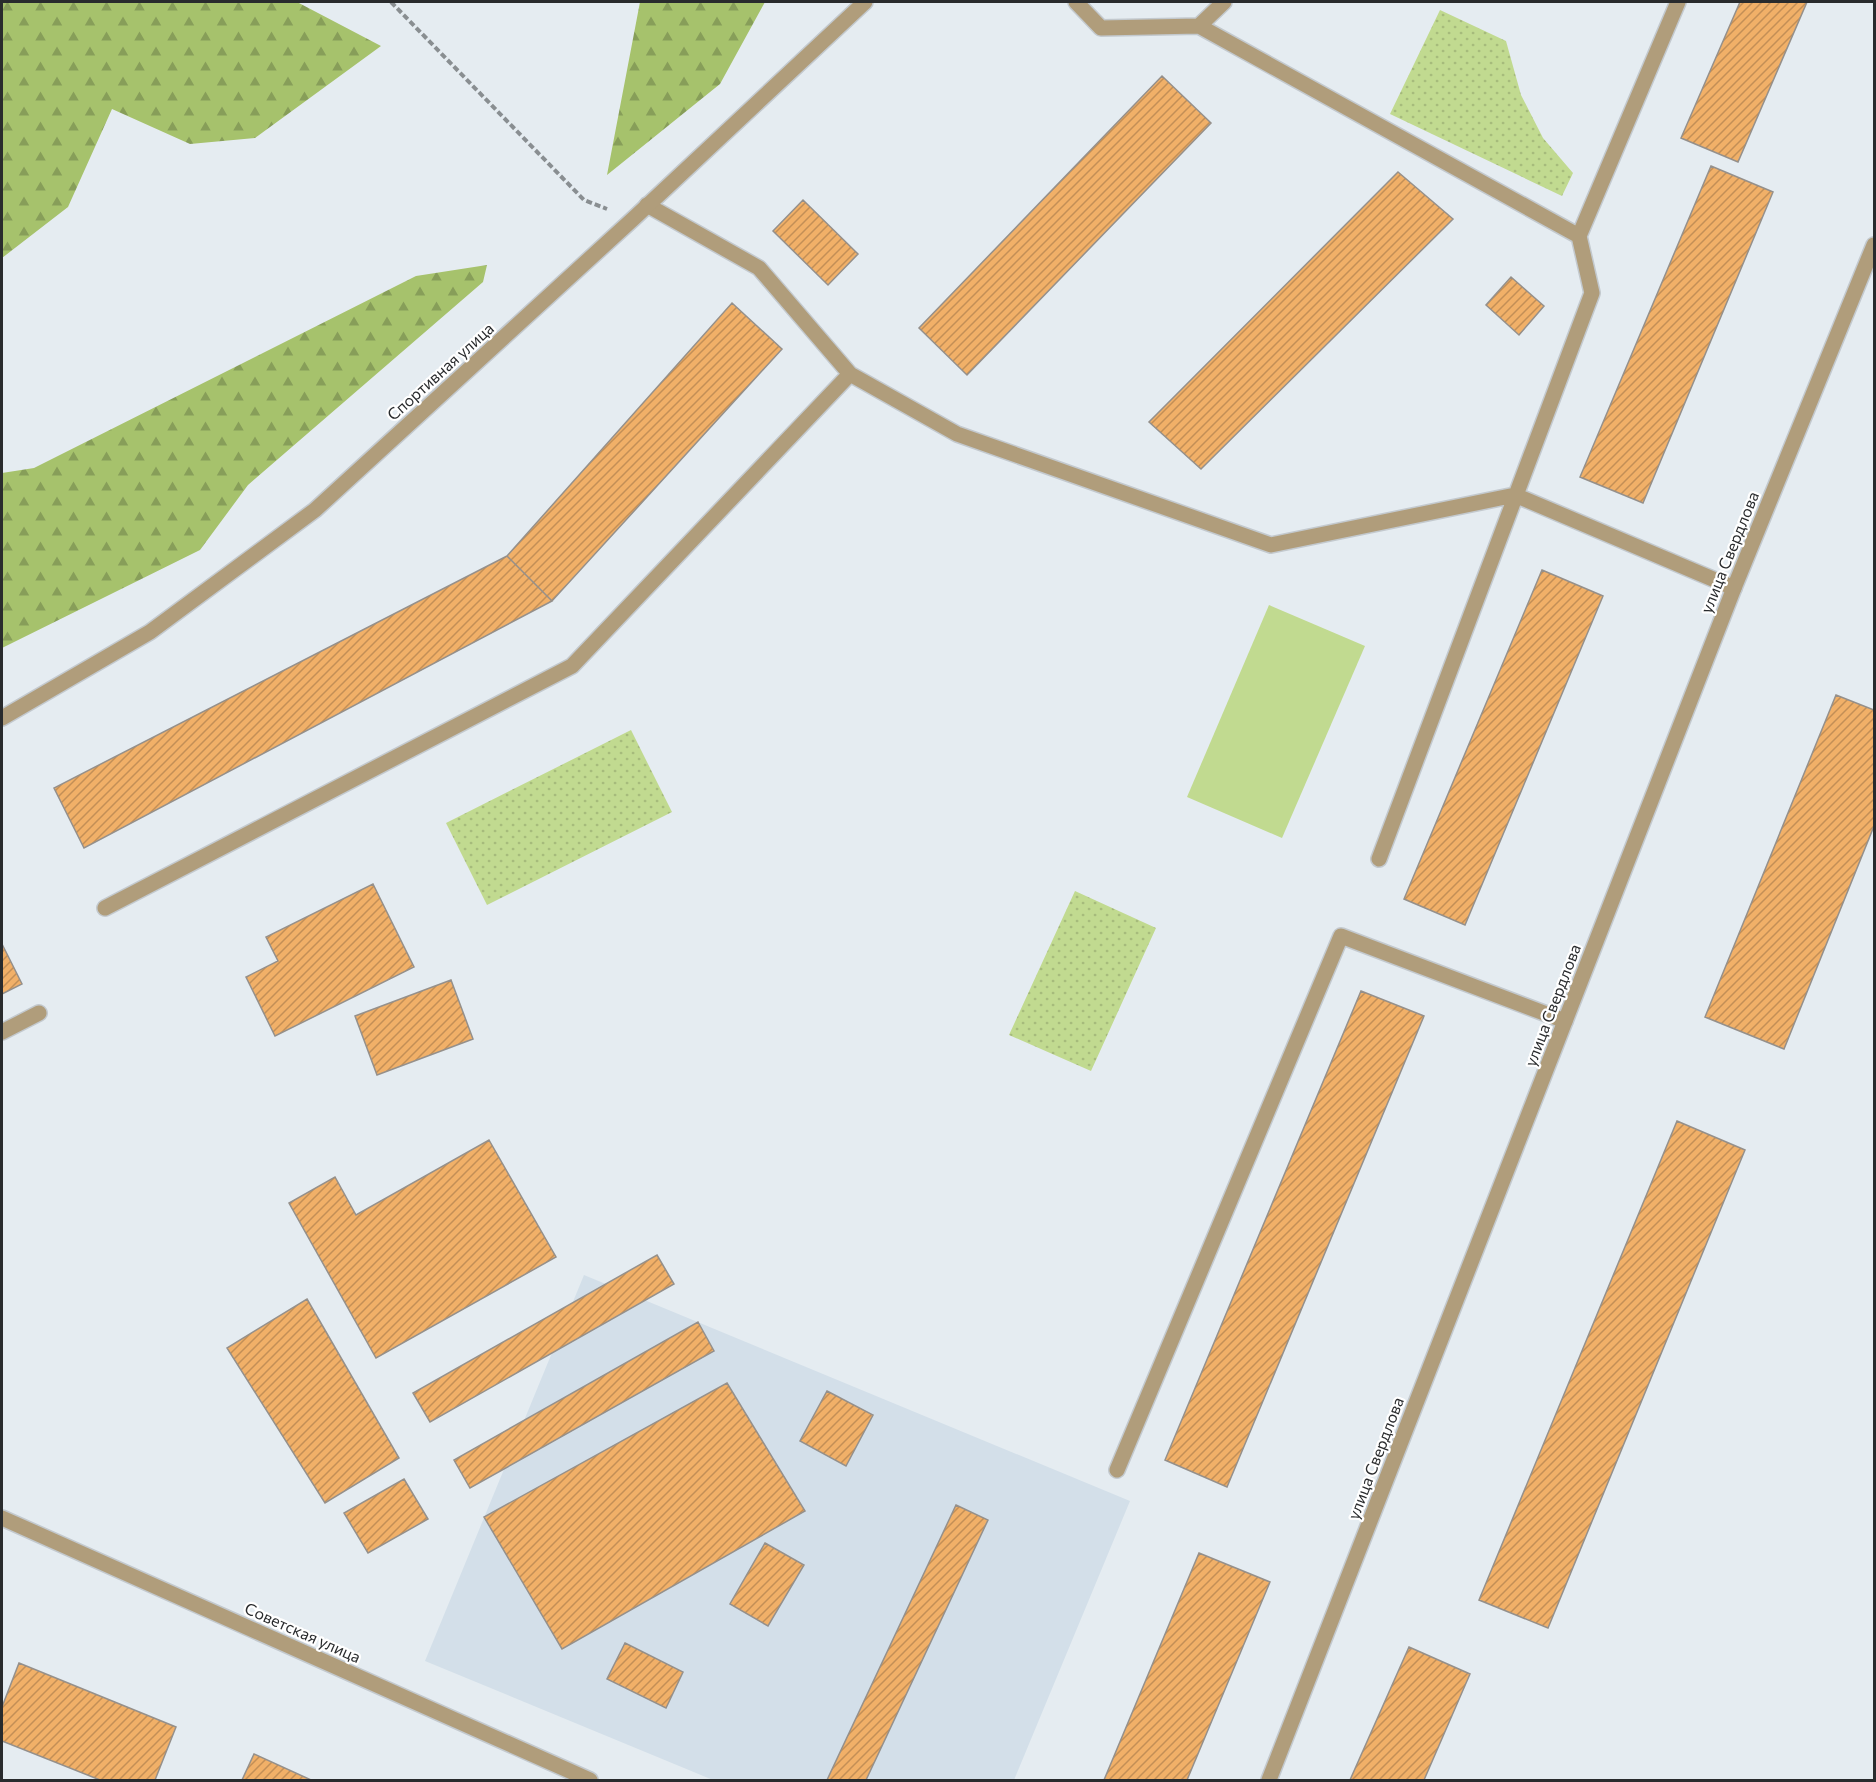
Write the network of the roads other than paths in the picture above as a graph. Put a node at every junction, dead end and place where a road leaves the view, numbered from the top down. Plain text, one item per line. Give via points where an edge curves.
1 (865, 2) edge
2 (1076, 2) edge
3 (1224, 2) edge
4 (1678, 2) edge
5 (1199, 26) junction
6 (647, 205) junction
7 (1579, 236) junction
8 (1875, 245) edge
9 (850, 374) junction
10 (1515, 495) junction
11 (1734, 588) junction
12 (2, 718) edge
13 (1378, 859) dead end
14 (105, 908) dead end
15 (39, 1013) dead end
16 (1565, 1021) junction
17 (2, 1032) edge
18 (1117, 1470) dead end
19 (2, 1518) edge
20 (590, 1780) edge
21 (1269, 1780) edge

1 - 6 street, Спортивная улица
2 - 5 street via 1101,28
3 - 5 street
4 - 7 street
5 - 7 street
6 - 9 street via 759,268
6 - 12 street, Спортивная улица via 315,510 150,632
7 - 10 street via 1592,293
8 - 11 street, улица Свердлова
9 - 10 street via 957,434 1271,545
9 - 14 street via 572,666
10 - 11 street
10 - 13 street
11 - 16 street, улица Свердлова
15 - 17 street
16 - 18 street via 1341,936
16 - 21 street, улица Свердлова
19 - 20 street, Советская улица

